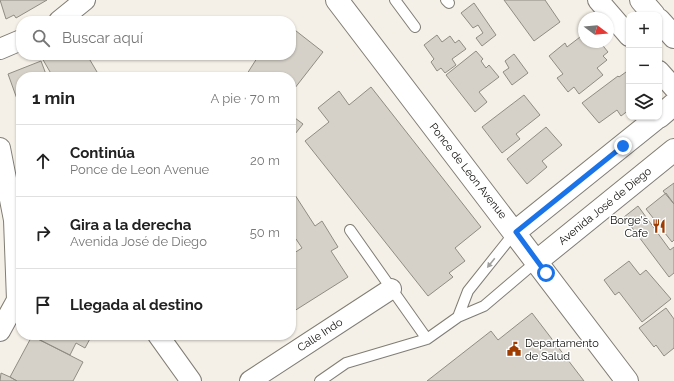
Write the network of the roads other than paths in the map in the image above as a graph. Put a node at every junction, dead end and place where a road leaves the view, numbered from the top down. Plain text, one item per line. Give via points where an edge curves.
1 (85, 0) edge
2 (337, 0) edge
3 (395, 0) edge
4 (598, 0) edge
5 (641, 0) edge
6 (651, 12) edge
7 (65, 16) edge
8 (662, 23) edge
9 (415, 27) dead end
10 (626, 33) edge
11 (674, 37) edge
12 (16, 42) edge
13 (0, 49) edge
14 (662, 74) edge
15 (674, 88) edge
16 (674, 104) edge
17 (662, 114) edge
18 (655, 120) edge
19 (0, 148) edge
20 (674, 150) edge
21 (12, 220) edge
22 (350, 230) dead end
23 (516, 232) junction
24 (536, 261) junction
25 (16, 284) edge
26 (391, 289) junction
27 (16, 302) edge
28 (458, 317) junction
29 (0, 332) edge
30 (427, 339) junction
31 (162, 340) edge
32 (191, 381) edge
33 (250, 381) edge
34 (320, 381) edge
35 (627, 381) edge

1 - 7 street
2 - 23 main road, Ponce de Leon Avenue
3 - 9 lane
4 - 10 street
5 - 6 main road
8 - 11 main road
12 - 13 street
14 - 15 street
16 - 17 main road
18 - 23 main road
19 - 21 street
20 - 24 main road, Avenida José de Diego
21 - 25 street
22 - 26 lane
23 - 24 main road, Ponce de Leon Avenue
23 -> 28 lane via 468,290
24 - 28 lane via 484,306
24 - 35 main road, Ponce de Leon Avenue
26 - 30 lane
26 - 33 street, Calle Indo
27 - 29 street
28 - 30 lane
30 - 34 lane via 346,363
31 - 32 street

